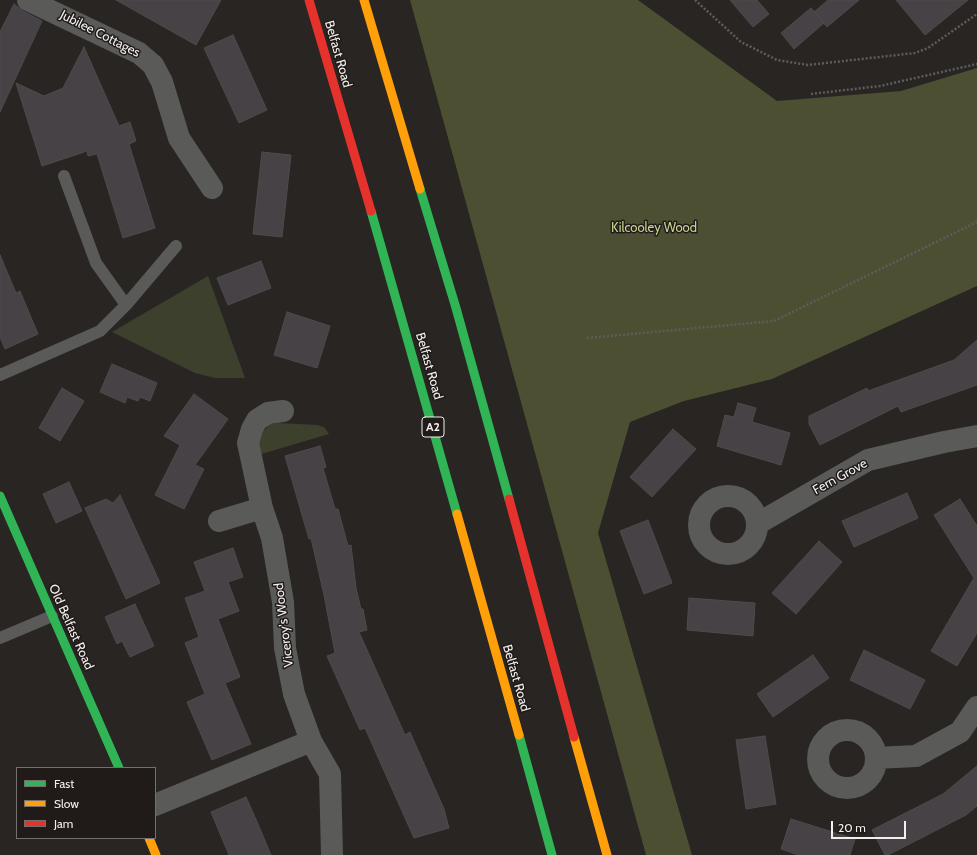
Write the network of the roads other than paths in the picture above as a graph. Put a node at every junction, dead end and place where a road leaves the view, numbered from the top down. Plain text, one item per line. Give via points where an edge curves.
1 (28, 0) edge
2 (309, 0) edge
3 (364, 0) edge
4 (64, 176) dead end
5 (212, 188) dead end
6 (176, 246) dead end
7 (126, 304) junction
8 (0, 375) edge
9 (283, 411) dead end
10 (977, 437) edge
11 (0, 496) edge
12 (262, 508) junction
13 (219, 521) dead end
14 (757, 524) dead end
15 (52, 616) junction
16 (0, 638) edge
17 (977, 707) edge
18 (311, 741) junction
19 (876, 758) dead end
20 (119, 767) edge
21 (156, 805) edge
22 (149, 839) edge
23 (156, 855) edge
24 (332, 855) edge
25 (552, 855) edge
26 (607, 855) edge

1 - 5 street, Jubilee Cottages via 139,53 153,65 162,82 179,138
2 - 25 main road, Belfast Road / A2 via 414,359
3 - 26 main road via 456,308
4 - 7 lane via 96,263
6 - 7 lane
7 - 8 lane via 100,331
9 - 12 street, Viceroy's Wood via 268,413 257,420 248,443
10 - 14 street, Fern Grove via 868,460
11 - 15 main road, Old Belfast Road
12 - 13 street
12 - 18 street, Viceroy's Wood via 272,538 283,602 285,648 294,694
15 - 16 lane
15 - 20 main road, Old Belfast Road
17 - 19 street via 960,732 916,756
18 - 21 street
18 - 24 street, Viceroy's Wood via 330,774
22 - 23 main road

